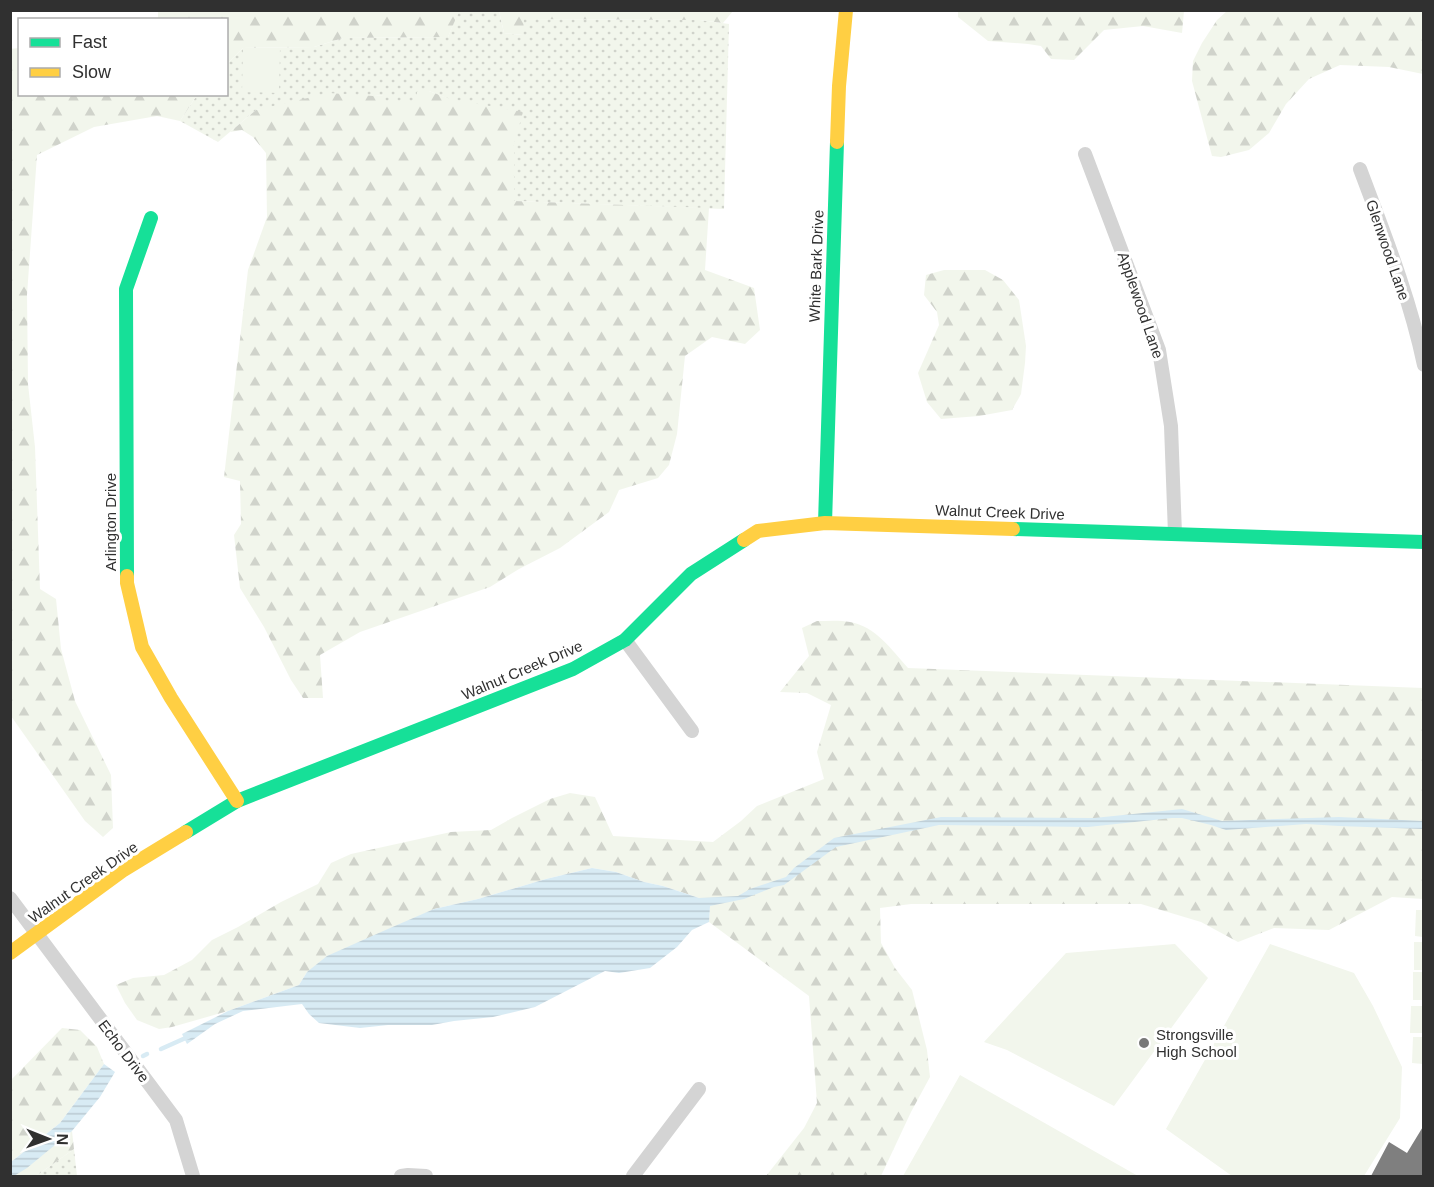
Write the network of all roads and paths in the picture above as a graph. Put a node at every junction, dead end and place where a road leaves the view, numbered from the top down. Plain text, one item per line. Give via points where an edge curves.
1 (846, 10) edge
2 (1085, 154) dead end
3 (1360, 169) dead end
4 (151, 218) dead end
5 (1424, 365) edge
6 (825, 523) junction
7 (1175, 534) junction
8 (1424, 542) edge
9 (625, 640) junction
10 (692, 731) dead end
11 (237, 801) junction
12 (10, 898) edge
13 (37, 934) junction
14 (10, 953) edge
15 (699, 1089) dead end
16 (193, 1176) edge
17 (401, 1176) edge
18 (426, 1176) edge
19 (633, 1176) edge

1 - 6 street, White Bark Drive via 839,86
2 - 7 street, Applewood Lane via 1159,350 1171,426
3 - 5 street, Glenwood Lane via 1393,257
4 - 11 street, Arlington Drive via 126,289 127,583 142,647
6 - 7 street, Walnut Creek Drive
6 - 9 street, Walnut Creek Drive via 758,531 691,574
7 - 8 street, Walnut Creek Drive
9 - 10 street
9 - 11 street, Walnut Creek Drive via 573,669
11 - 13 street, Walnut Creek Drive via 122,871
12 - 13 street, Echo Drive
13 - 14 street, Walnut Creek Drive
13 - 16 street, Echo Drive via 176,1120
15 - 19 street
17 - 18 street

